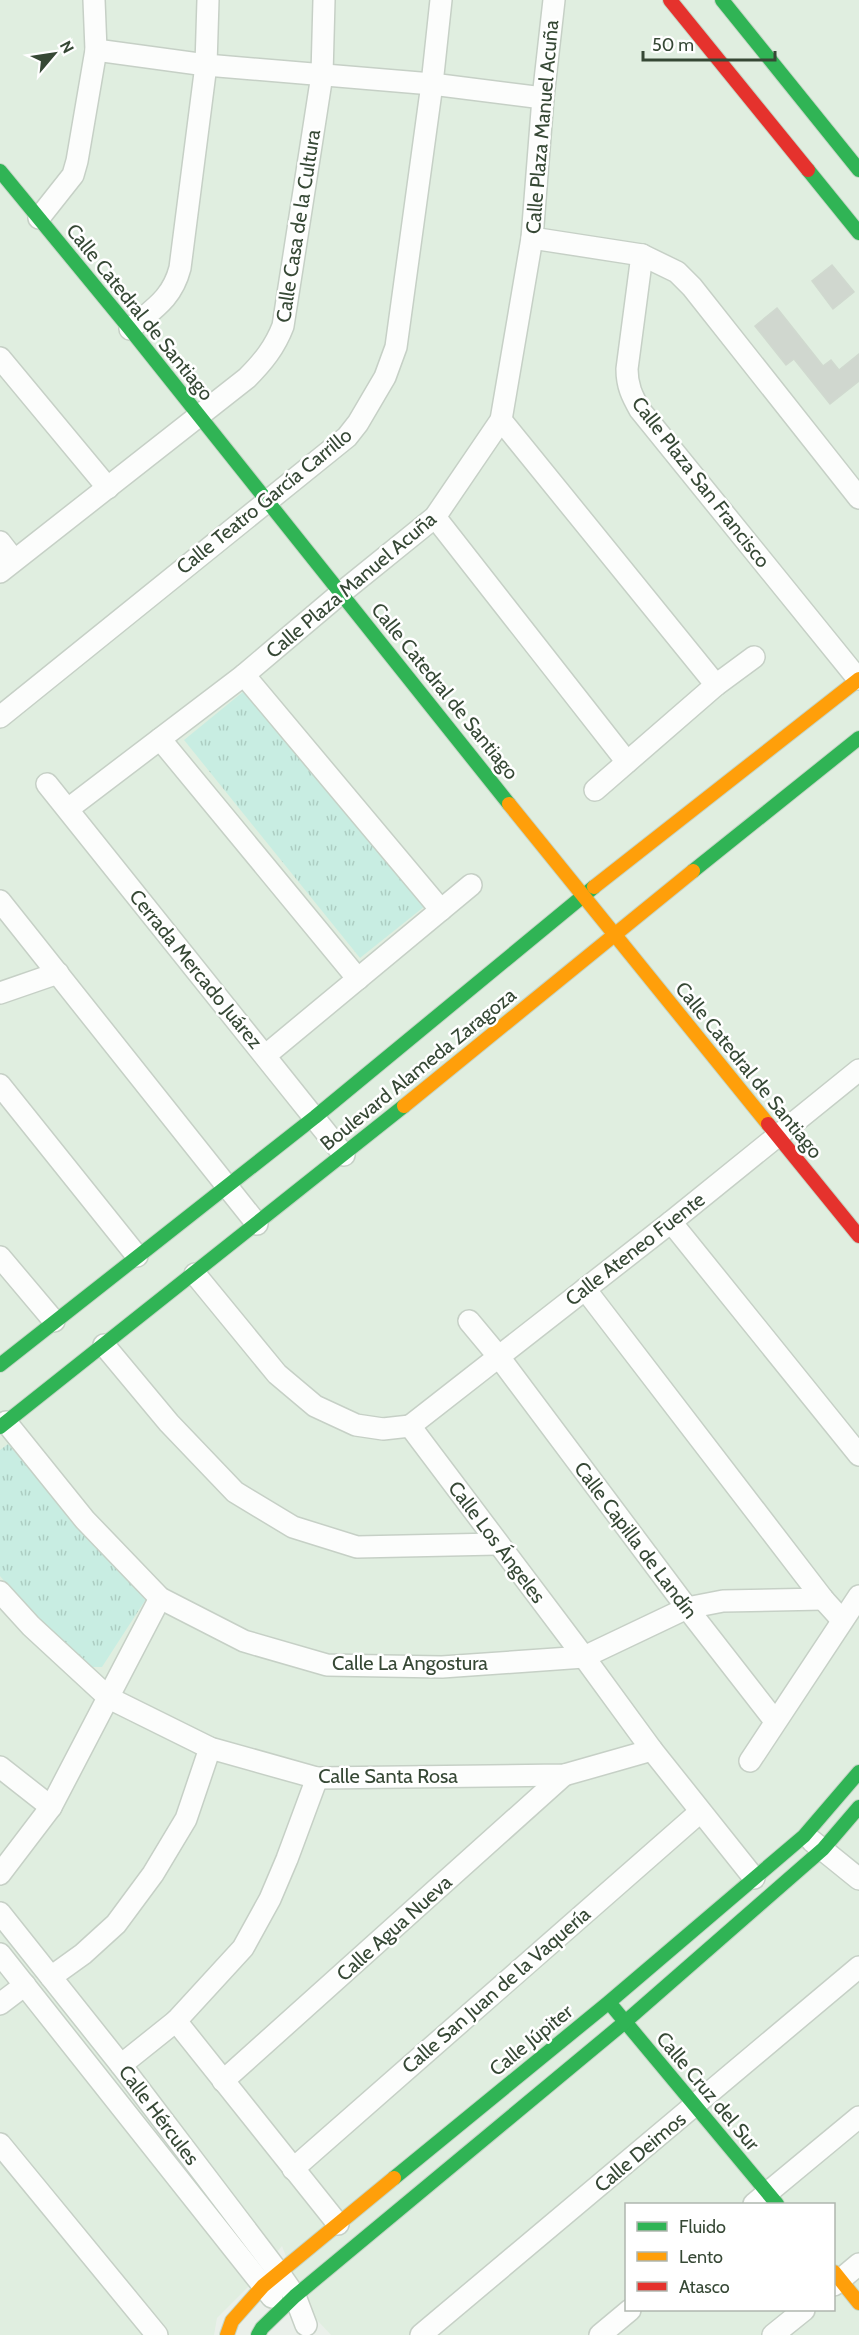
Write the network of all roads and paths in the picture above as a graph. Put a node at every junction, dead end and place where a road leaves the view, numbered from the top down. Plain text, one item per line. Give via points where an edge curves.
1 (94, 0) edge
2 (208, 0) edge
3 (324, 0) edge
4 (441, 0) edge
5 (555, 0) edge
6 (670, 0) edge
7 (722, 0) edge
8 (96, 50) junction
9 (206, 65) junction
10 (322, 75) junction
11 (432, 84) junction
12 (543, 98) junction
13 (859, 170) edge
14 (0, 171) edge
15 (39, 218) junction
16 (859, 234) edge
17 (532, 238) junction
18 (642, 255) junction
19 (130, 329) junction
20 (0, 358) edge
21 (198, 416) junction
22 (501, 420) junction
23 (108, 488) junction
24 (859, 498) edge
25 (266, 501) junction
26 (435, 517) junction
27 (0, 542) edge
28 (7, 566) edge
29 (341, 592) junction
30 (754, 657) dead end
31 (244, 675) junction
32 (859, 679) edge
33 (716, 685) junction
34 (0, 717) edge
35 (859, 738) edge
36 (160, 739) junction
37 (627, 762) junction
38 (47, 784) dead end
39 (595, 790) dead end
40 (68, 809) junction
41 (471, 885) dead end
42 (584, 896) junction
43 (0, 901) edge
44 (441, 910) junction
45 (614, 934) junction
46 (58, 973) junction
47 (358, 979) junction
48 (0, 993) edge
49 (266, 1055) junction
50 (859, 1070) edge
51 (0, 1085) edge
52 (315, 1118) junction
53 (778, 1136) junction
54 (344, 1155) junction
55 (227, 1186) junction
56 (671, 1222) junction
57 (257, 1224) junction
58 (859, 1236) edge
59 (137, 1256) junction
60 (0, 1257) edge
61 (195, 1274) junction
62 (585, 1289) junction
63 (54, 1321) junction
64 (469, 1321) dead end
65 (104, 1346) junction
66 (499, 1357) junction
67 (0, 1365) edge
68 (3, 1424) edge
69 (410, 1426) junction
70 (859, 1455) edge
71 (497, 1544) junction
72 (0, 1592) edge
73 (859, 1596) edge
74 (160, 1598) junction
75 (823, 1599) junction
76 (687, 1608) junction
77 (842, 1620) junction
78 (584, 1657) junction
79 (109, 1698) junction
80 (775, 1721) junction
81 (210, 1748) junction
82 (652, 1750) junction
83 (750, 1761) dead end
84 (0, 1767) edge
85 (859, 1772) edge
86 (564, 1775) junction
87 (317, 1778) junction
88 (859, 1807) edge
89 (51, 1808) junction
90 (700, 1812) junction
91 (804, 1836) junction
92 (823, 1849) junction
93 (0, 1874) edge
94 (754, 1878) junction
95 (859, 1879) edge
96 (0, 1913) edge
97 (0, 1954) edge
98 (859, 1967) edge
99 (51, 1977) junction
100 (25, 1985) junction
101 (608, 2002) junction
102 (0, 2004) edge
103 (176, 2021) junction
104 (625, 2022) junction
105 (121, 2065) junction
106 (223, 2081) junction
107 (696, 2105) junction
108 (859, 2117) edge
109 (0, 2144) edge
110 (293, 2169) junction
111 (766, 2201) edge
112 (338, 2224) junction
113 (859, 2264) edge
114 (836, 2279) edge
115 (271, 2280) junction
116 (288, 2302) junction
117 (859, 2303) edge
118 (629, 2311) edge
119 (803, 2311) edge
120 (311, 2330) edge
121 (157, 2335) edge
122 (227, 2335) edge
123 (258, 2335) edge
124 (421, 2335) edge
125 (600, 2335) edge
126 (773, 2335) edge

1 - 8 street
2 - 9 street
3 - 10 street, Calle Casa de la Cultura
4 - 11 street, Calle Teatro García Carrillo
5 - 12 street, Calle Plaza Manuel Acuña
6 - 16 street
7 - 13 street
8 - 9 street
8 - 15 street via 73,175
9 - 10 street
9 - 19 street via 176,283 161,303
10 - 11 street
10 - 21 street, Calle Casa de la Cultura via 283,326 263,362
11 - 12 street
11 - 25 street, Calle Teatro García Carrillo via 392,363 347,437
12 - 17 street, Calle Plaza Manuel Acuña
14 - 15 street, Calle Catedral de Santiago
15 - 19 street, Calle Catedral de Santiago
17 - 18 street
17 - 22 street, Calle Plaza Manuel Acuña
18 - 24 street via 677,272 692,287
18 - 32 street, Calle Plaza San Francisco via 627,369 632,396
19 - 21 street, Calle Catedral de Santiago
20 - 23 street
21 - 23 street, Calle Casa de la Cultura
21 - 25 street, Calle Catedral de Santiago
22 - 26 street, Calle Plaza Manuel Acuña
22 - 33 street
23 - 28 street, Calle Casa de la Cultura
25 - 29 street, Calle Catedral de Santiago
25 - 34 street, Calle Teatro García Carrillo
26 - 29 street, Calle Plaza Manuel Acuña
26 - 37 street
27 - 28 street
29 - 31 street, Calle Plaza Manuel Acuña
29 - 42 street, Calle Catedral de Santiago
30 - 33 street
31 - 36 street, Calle Plaza Manuel Acuña
31 - 44 street
32 - 42 street, Boulevard Alameda Zaragoza
33 - 37 street
35 - 45 street, Boulevard Alameda Zaragoza
36 - 40 street, Calle Plaza Manuel Acuña
36 - 47 street
37 - 39 street
38 - 40 street, Cerrada Mercado Juárez
40 - 49 street, Cerrada Mercado Juárez
41 - 44 street
42 - 45 street, Calle Catedral de Santiago
42 - 52 street, Boulevard Alameda Zaragoza
43 - 46 street
44 - 47 street
45 - 53 street, Calle Catedral de Santiago
45 - 54 street, Boulevard Alameda Zaragoza
46 - 48 street
46 - 55 street
47 - 49 street
49 - 52 street, Cerrada Mercado Juárez
50 - 53 street, Calle Ateneo Fuente
51 - 59 street
52 - 54 street, Cerrada Mercado Juárez
52 - 55 street, Boulevard Alameda Zaragoza
53 - 56 street, Calle Ateneo Fuente
53 - 58 street, Calle Catedral de Santiago
54 - 57 street, Boulevard Alameda Zaragoza
55 - 57 street
55 - 59 street, Boulevard Alameda Zaragoza
56 - 62 street, Calle Ateneo Fuente
56 - 70 street
57 - 61 street, Boulevard Alameda Zaragoza
59 - 63 street, Boulevard Alameda Zaragoza
60 - 63 street
61 - 65 street, Boulevard Alameda Zaragoza
61 - 69 street via 277,1374 315,1406 357,1425 383,1429
62 - 66 street, Calle Ateneo Fuente
62 - 75 street
63 - 67 street, Boulevard Alameda Zaragoza
64 - 66 street, Calle Capilla de Landín
65 - 68 street, Boulevard Alameda Zaragoza
65 - 71 street via 169,1424 235,1492 293,1527 357,1547
66 - 69 street, Calle Ateneo Fuente
66 - 76 street, Calle Capilla de Landín
68 - 74 street, Calle La Angostura via 85,1520
69 - 71 street, Calle Los Ángeles
71 - 78 street, Calle Los Ángeles
72 - 79 street, Calle Santa Rosa
73 - 77 street
74 - 78 street, Calle La Angostura via 244,1641 327,1665 442,1667
74 - 79 street
75 - 76 street, Calle La Angostura via 723,1601
75 - 77 street
76 - 78 street, Calle La Angostura
76 - 80 street, Calle Capilla de Landín
77 - 80 street
78 - 82 street, Calle Los Ángeles
79 - 81 street, Calle Santa Rosa
79 - 89 street
80 - 83 street
81 - 87 street, Calle Santa Rosa
81 - 99 street via 186,1820 153,1874 116,1924
82 - 86 street, Calle Santa Rosa
82 - 90 street, Calle Los Ángeles
84 - 89 street
85 - 91 street, Calle Júpiter
86 - 87 street, Calle Santa Rosa
86 - 106 street, Calle Agua Nueva
87 - 103 street via 270,1899 243,1948
88 - 92 street
89 - 93 street
90 - 94 street, Calle Los Ángeles
90 - 110 street, Calle San Juan de la Vaquería
91 - 92 street
91 - 94 street, Calle Júpiter
92 - 95 street
92 - 104 street
94 - 101 street, Calle Júpiter
96 - 99 street, Calle Hércules
97 - 100 street, Calle Hércules
98 - 107 street, Calle Deimos
99 - 105 street, Calle Hércules
100 - 102 street
100 - 115 street, Calle Hércules
101 - 104 street, Calle Cruz del Sur
101 - 112 street, Calle Júpiter
103 - 105 street
103 - 106 street
104 - 107 street, Calle Cruz del Sur
104 - 116 street
105 - 115 street, Calle Hércules
106 - 110 street
107 - 111 street, Calle Cruz del Sur
107 - 124 street, Calle Deimos
108 - 111 street
109 - 121 street
110 - 112 street
112 - 115 street, Calle Júpiter
113 - 114 street
114 - 117 street
115 - 116 street, Calle Hércules
115 - 122 street, Calle Júpiter via 232,2321
116 - 120 street, Calle Hércules
116 - 123 street
118 - 125 street
119 - 126 street

